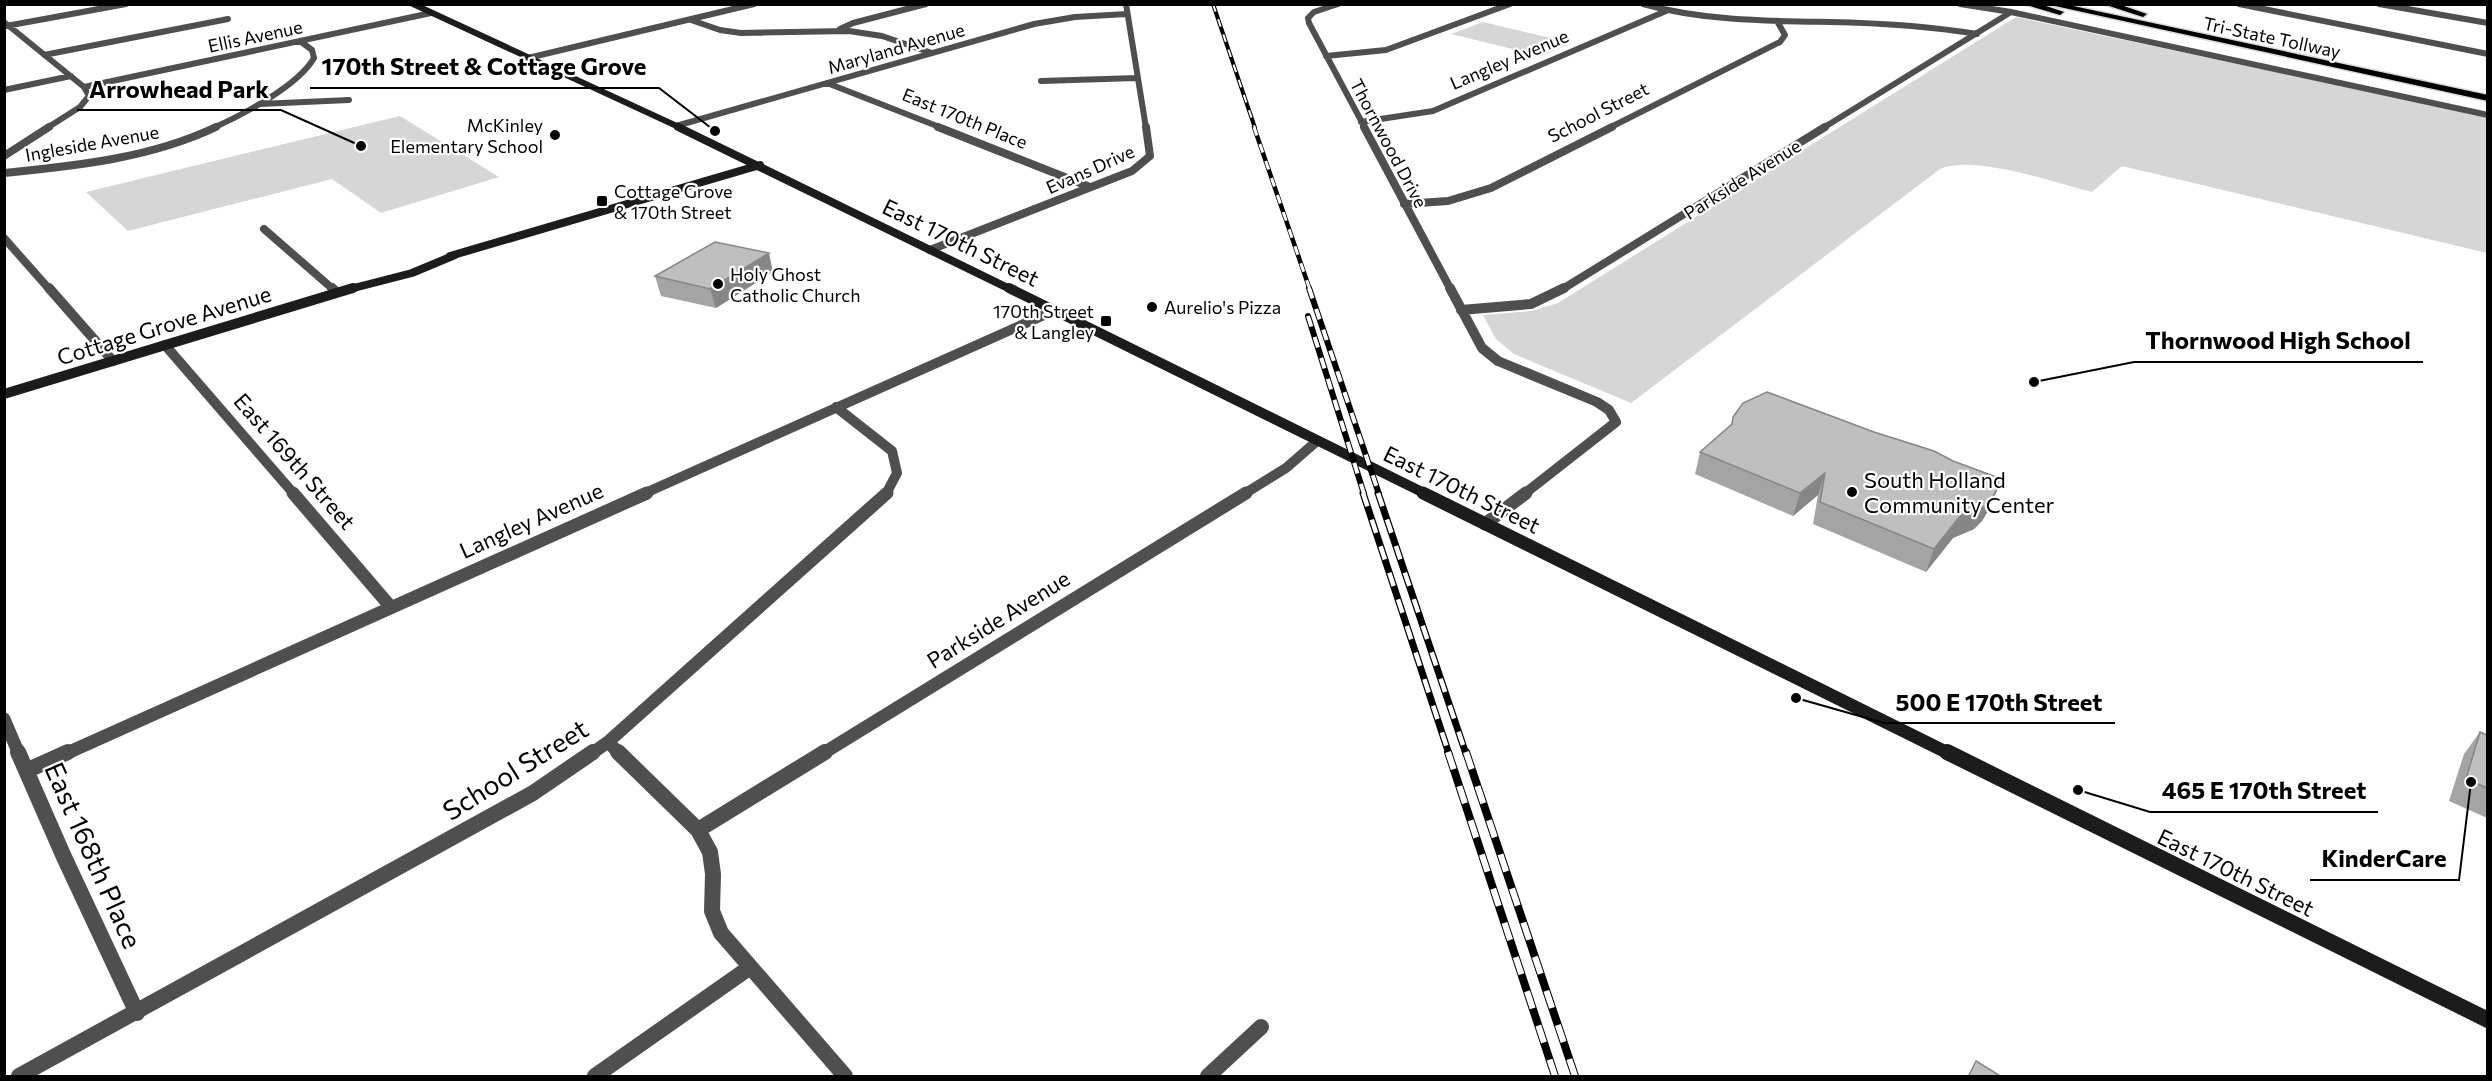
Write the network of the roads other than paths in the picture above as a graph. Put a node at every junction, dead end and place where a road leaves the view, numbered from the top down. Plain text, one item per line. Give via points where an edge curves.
1 (126, 4) edge
2 (413, 4) edge
3 (754, 4) edge
4 (926, 4) edge
5 (1126, 4) edge
6 (1338, 4) edge
7 (1510, 4) edge
8 (1643, 4) edge
9 (1960, 4) edge
10 (2027, 4) edge
11 (2050, 4) edge
12 (2085, 4) edge
13 (2107, 4) edge
14 (2239, 4) edge
15 (2379, 4) edge
16 (1666, 11) junction
17 (2012, 12) junction
18 (431, 13) junction
19 (1128, 14) junction
20 (228, 19) dead end
21 (691, 20) junction
22 (1777, 21) junction
23 (2487, 23) edge
24 (6, 25) edge
25 (839, 29) junction
26 (2211, 32) junction
27 (1977, 34) junction
28 (300, 41) junction
29 (932, 53) junction
30 (2487, 54) edge
31 (44, 55) junction
32 (1326, 56) junction
33 (528, 58) junction
34 (2340, 68) junction
35 (71, 76) junction
36 (1137, 78) junction
37 (1041, 81) dead end
38 (827, 83) junction
39 (84, 87) junction
40 (2487, 89) edge
41 (4, 90) edge
42 (2487, 98) edge
43 (349, 100) dead end
44 (260, 104) junction
45 (2487, 115) edge
46 (1361, 122) junction
47 (676, 126) junction
48 (4, 146) edge
49 (20, 146) junction
50 (4, 156) edge
51 (754, 163) junction
52 (4, 173) edge
53 (1090, 187) junction
54 (1404, 204) junction
55 (264, 229) dead end
56 (4, 238) edge
57 (930, 250) junction
58 (336, 292) junction
59 (1461, 310) junction
60 (1053, 311) junction
61 (165, 345) junction
62 (113, 361) junction
63 (4, 394) edge
64 (836, 407) junction
65 (1317, 441) junction
66 (1485, 524) junction
67 (390, 606) junction
68 (4, 719) edge
69 (608, 742) junction
70 (28, 770) junction
71 (698, 830) junction
72 (750, 968) junction
73 (137, 1012) junction
74 (2487, 1020) edge
75 (1262, 1027) dead end
76 (19, 1077) edge
77 (595, 1077) edge
78 (845, 1077) edge
79 (1208, 1077) edge

1 - 24 street
2 - 18 street, East 170th Street
3 - 21 street
4 - 25 street
5 - 19 street, Evans Drive
6 - 32 street, Thornwood Drive via 1308,18
7 - 32 street via 1386,50
8 - 16 street
9 - 17 street
10 - 34 highway
11 - 34 highway, Tri-State Tollway
12 - 26 highway, Tri-State Tollway
13 - 26 highway
14 - 30 street
15 - 23 street
16 - 22 street via 1714,19
16 - 46 street, Langley Avenue via 1433,111
17 - 27 street, Parkside Avenue
17 - 45 street
18 - 28 street, Ellis Avenue
18 - 33 street, East 170th Street
19 - 29 street, Maryland Avenue via 1055,19
19 - 36 street, Evans Drive
20 - 31 street
21 - 25 street via 741,33
21 - 33 street
22 - 27 street via 1907,24
22 - 54 street, School Street via 1785,35 1776,44 1491,188 1448,201
24 - 31 street
25 - 29 street via 882,36
26 - 40 highway, Tri-State Tollway
27 - 59 street, Parkside Avenue via 1553,295 1531,304
28 - 39 street, Ellis Avenue
28 - 44 street, Ingleside Avenue via 312,50 314,58 310,65
29 - 38 street, Maryland Avenue
31 - 35 street
32 - 46 street, Thornwood Drive
33 - 47 street, East 170th Street
34 - 42 highway, Tri-State Tollway
35 - 39 street
35 - 41 street
36 - 37 street
36 - 53 street, Evans Drive via 1150,156 1139,167
38 - 47 street, Maryland Avenue
38 - 53 street, East 170th Place
39 - 49 street via 89,96 85,103
43 - 44 street
44 - 52 street, Ingleside Avenue via 219,127 162,147 74,166
46 - 54 street, Thornwood Drive
47 - 51 street, East 170th Street
48 - 49 street
49 - 50 street
51 - 57 street, East 170th Street
51 - 58 street, Cottage Grove Avenue via 601,214
53 - 57 street, Evans Drive
54 - 59 street, Thornwood Drive
55 - 58 street
56 - 62 street
57 - 60 street, East 170th Street
58 - 61 street, Cottage Grove Avenue
59 - 66 street via 1489,355 1597,402 1614,415 1616,422
60 - 64 street, Langley Avenue
60 - 65 street, East 170th Street
61 - 62 street, Cottage Grove Avenue
61 - 67 street, East 169th Street
62 - 63 street, Cottage Grove Avenue
64 - 67 street, Langley Avenue
64 - 69 street, School Street via 892,451 897,473 885,496
65 - 66 street, East 170th Street
65 - 71 street, Parkside Avenue via 1261,484
66 - 74 street, East 170th Street
67 - 70 street, Langley Avenue
68 - 70 street, East 168th Place
69 - 71 street
69 - 73 street, School Street via 533,793
70 - 73 street, East 168th Place
71 - 72 street via 710,852 712,911 716,922
72 - 77 street
72 - 78 street
73 - 76 street, School Street
75 - 79 street

